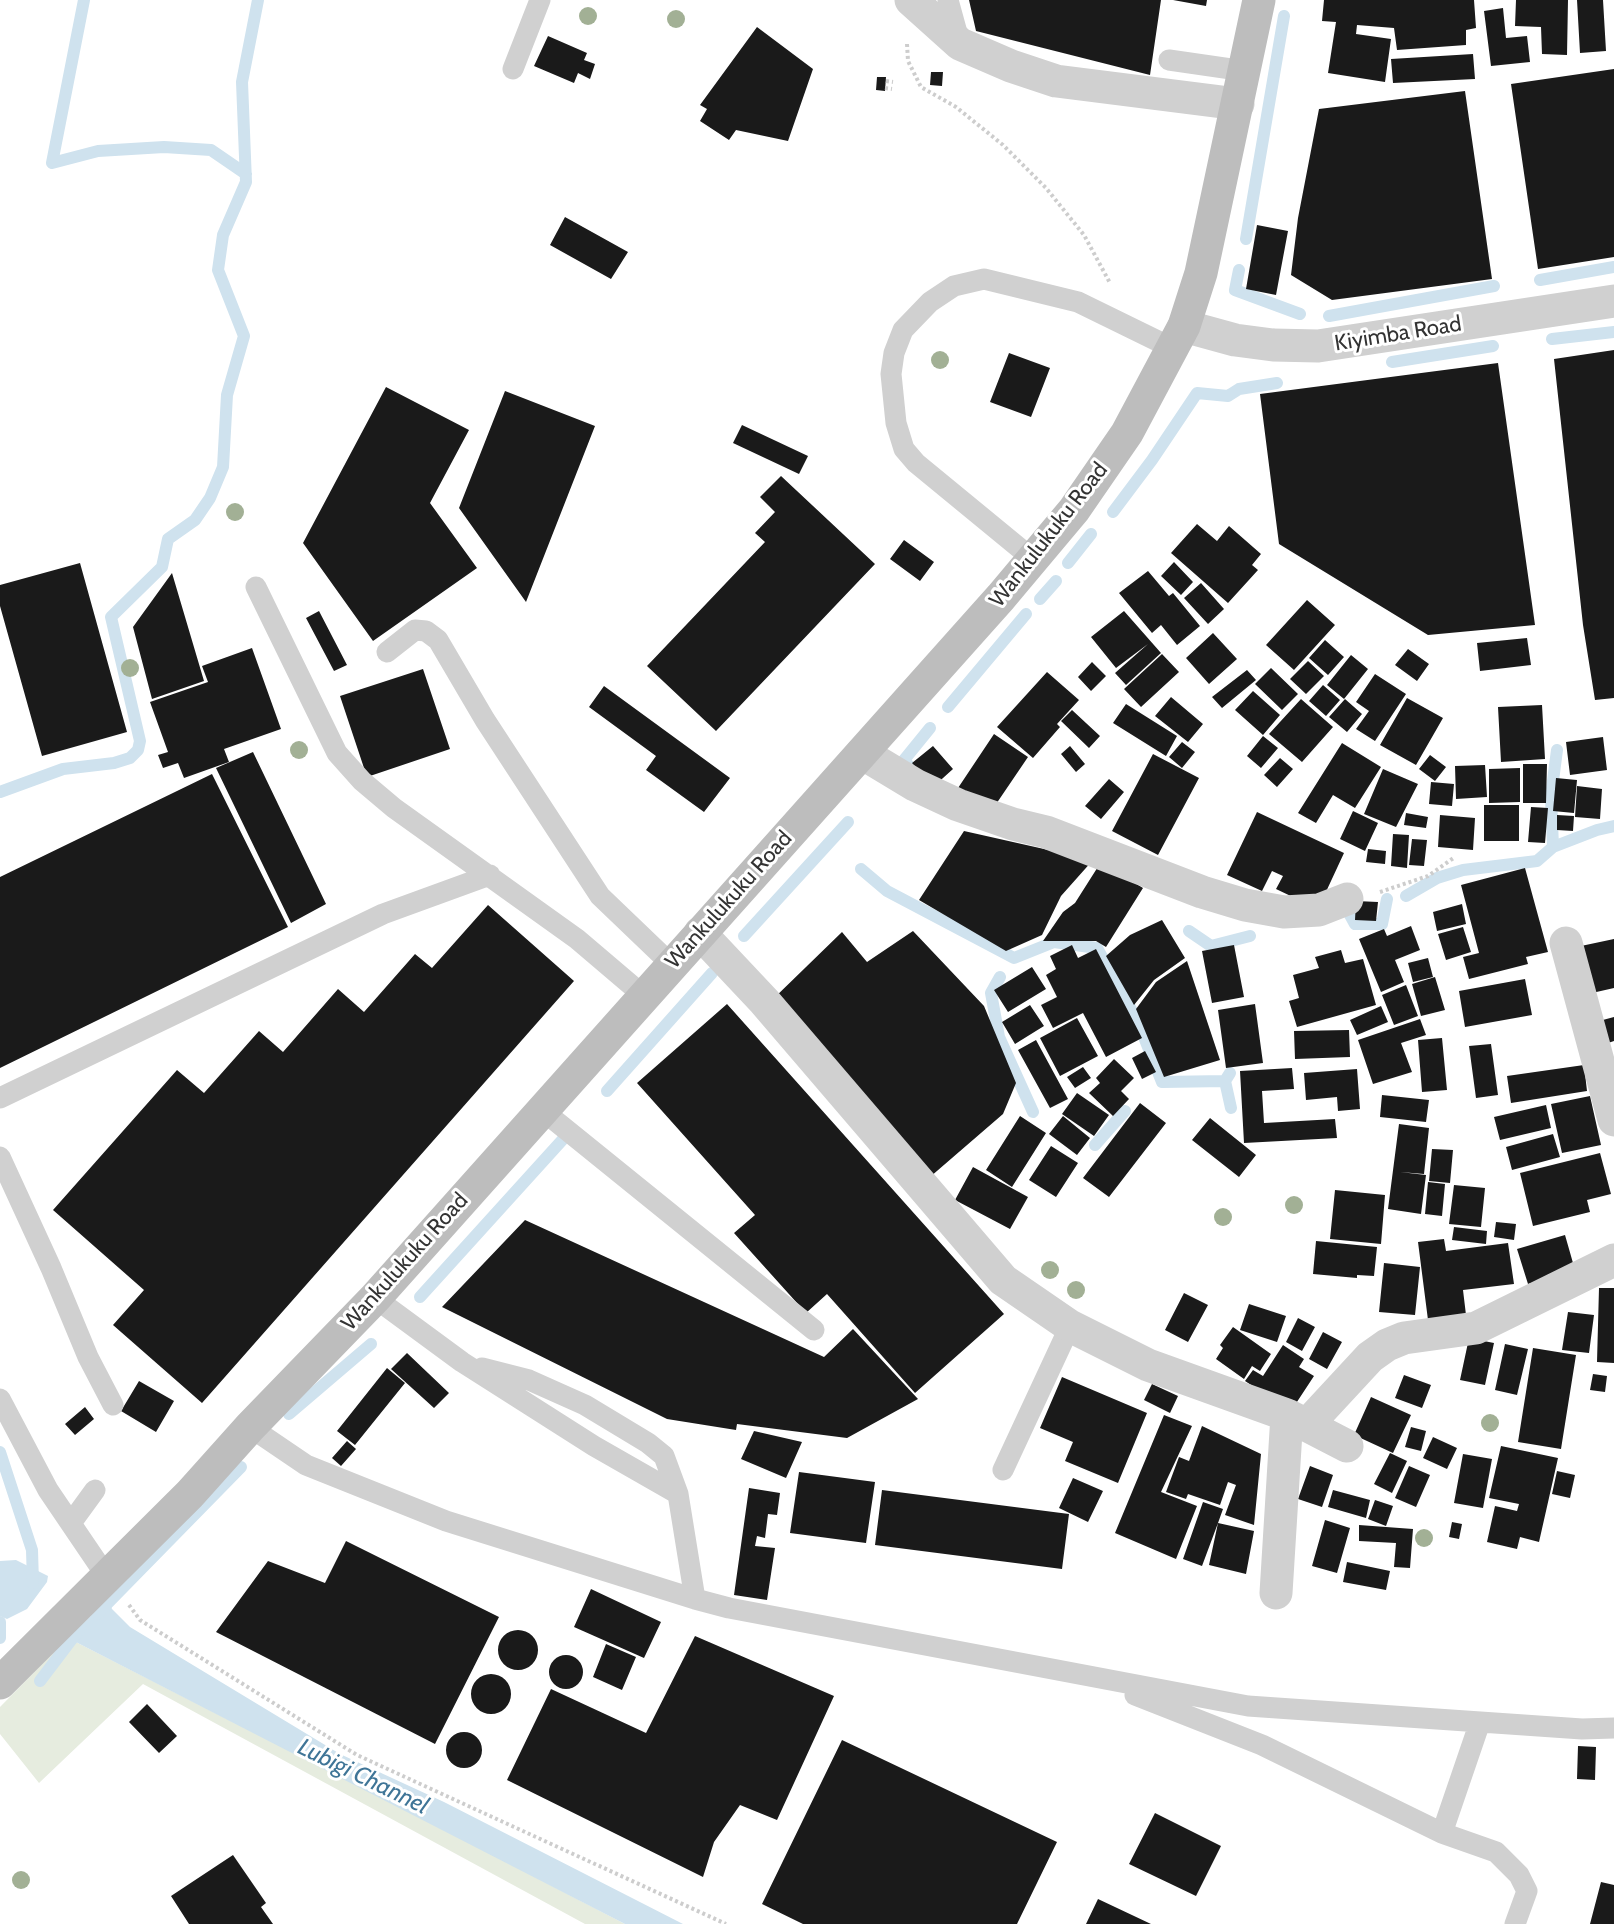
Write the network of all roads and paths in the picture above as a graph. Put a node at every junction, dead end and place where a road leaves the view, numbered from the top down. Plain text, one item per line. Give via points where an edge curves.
1 (540, 0) edge
2 (911, 0) edge
3 (948, 0) edge
4 (1259, 0) edge
5 (907, 40) dead end
6 (960, 44) junction
7 (1169, 60) dead end
8 (513, 69) dead end
9 (1245, 71) junction
10 (886, 81) dead end
11 (893, 82) dead end
12 (885, 88) dead end
13 (892, 89) dead end
14 (1238, 104) junction
15 (1614, 301) edge
16 (1137, 331) junction
17 (1178, 337) junction
18 (1034, 560) junction
19 (256, 587) dead end
20 (387, 652) dead end
21 (862, 753) junction
22 (1455, 857) dead end
23 (490, 875) junction
24 (1347, 899) joint
25 (700, 933) junction
26 (1566, 943) dead end
27 (672, 965) junction
28 (644, 996) junction
29 (0, 1098) edge
30 (542, 1110) junction
31 (1614, 1120) edge
32 (0, 1157) edge
33 (1614, 1260) edge
34 (375, 1298) junction
35 (1070, 1326) junction
36 (814, 1330) dead end
37 (462, 1362) junction
38 (0, 1399) edge
39 (113, 1405) dead end
40 (1297, 1420) junction
41 (250, 1428) junction
42 (1347, 1446) dead end
43 (1003, 1470) dead end
44 (95, 1490) dead end
45 (678, 1494) junction
46 (71, 1523) junction
47 (107, 1577) junction
48 (1276, 1593) dead end
49 (695, 1599) junction
50 (1078, 1674) junction
51 (0, 1683) edge
52 (1480, 1722) junction
53 (1614, 1728) edge
54 (1442, 1833) junction
55 (726, 1924) edge
56 (1515, 1924) edge

1 - 8 lane
2 - 6 street
3 - 6 lane
4 - 9 main road, Wankulukuku Road
5 - 16 path via 908,61 921,87 956,107 1003,145 1046,188 1084,235
6 - 14 street via 1056,81
7 - 9 lane
9 - 14 main road, Wankulukuku Road
10 - 11 path
12 - 13 path
14 - 17 main road, Wankulukuku Road via 1202,273
15 - 17 street, Kiyimba Road via 1318,346
16 - 17 lane
16 - 18 lane via 1078,302 984,279 954,286 930,302 903,330 891,374 896,423 904,449
17 - 18 main road, Wankulukuku Road via 1127,433
18 - 21 main road, Wankulukuku Road
19 - 23 lane via 337,753 394,808
20 - 27 lane via 415,630 426,631 438,640 485,720 600,896
21 - 24 street via 958,805 1046,832 1245,905 1284,912 1319,910
21 - 25 main road, Wankulukuku Road
22 - 24 path via 1428,876
23 - 28 lane via 577,939
23 - 29 lane via 383,914
25 - 27 main road, Wankulukuku Road
25 - 35 street via 764,1001 1003,1280
26 - 31 street
27 - 28 main road, Wankulukuku Road
28 - 30 main road, Wankulukuku Road
30 - 34 main road, Wankulukuku Road
30 - 36 lane
32 - 39 lane
33 - 40 street via 1476,1328 1404,1338 1387,1345
34 - 37 lane
34 - 41 main road, Wankulukuku Road
35 - 40 street via 1148,1365
35 - 43 lane
37 - 45 lane
37 - 45 lane via 539,1384 585,1405 648,1443 664,1456
38 - 46 lane via 48,1490
40 - 42 street
40 - 48 street
41 - 47 main road, Wankulukuku Road
41 - 49 lane via 306,1465 446,1521
44 - 46 lane
45 - 49 lane
46 - 47 lane
47 - 51 main road, Wankulukuku Road
47 - 55 path via 140,1620 357,1755
49 - 50 lane
50 - 52 lane via 1248,1706
50 - 54 lane via 1262,1745
52 - 53 lane
52 - 54 lane
54 - 56 lane via 1496,1852 1519,1875 1527,1891

